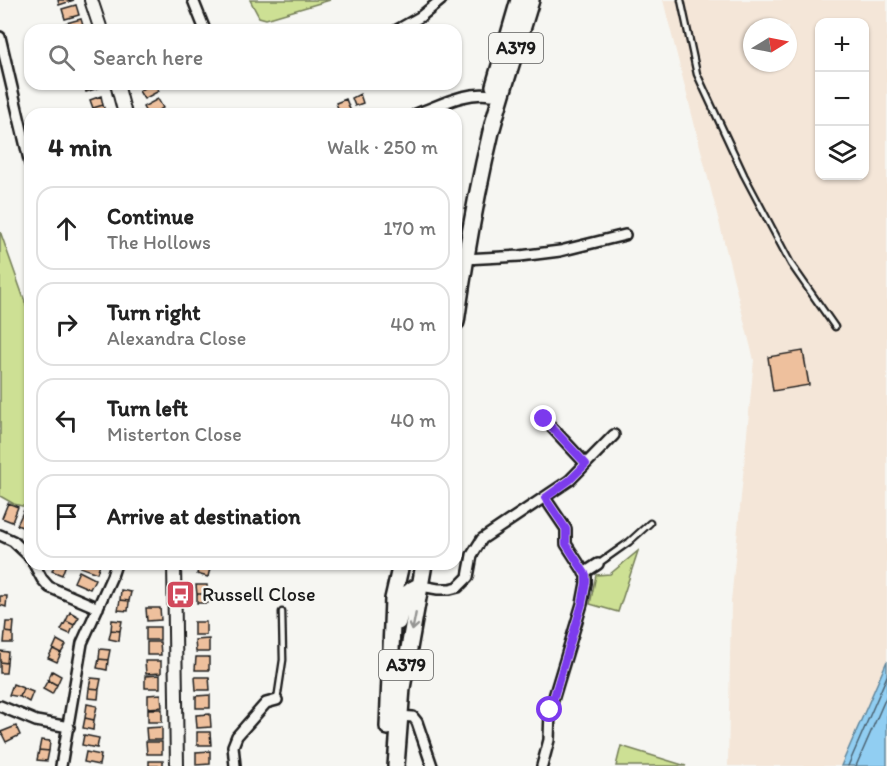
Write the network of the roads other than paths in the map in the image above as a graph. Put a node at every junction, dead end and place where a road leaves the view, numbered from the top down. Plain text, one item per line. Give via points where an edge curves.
1 (91, 0) edge
2 (192, 0) edge
3 (441, 0) edge
4 (519, 0) edge
5 (531, 0) edge
6 (681, 0) edge
7 (99, 24) edge
8 (203, 24) edge
9 (408, 24) edge
10 (0, 37) edge
11 (119, 90) edge
12 (491, 95) junction
13 (123, 108) edge
14 (432, 108) edge
15 (24, 139) edge
16 (625, 236) dead end
17 (462, 243) edge
18 (462, 249) edge
19 (462, 257) edge
20 (835, 327) dead end
21 (544, 419) dead end
22 (614, 435) dead end
23 (586, 464) junction
24 (545, 498) junction
25 (650, 523) dead end
26 (0, 536) edge
27 (24, 551) edge
28 (598, 564) joint
29 (37, 570) edge
30 (114, 570) edge
31 (174, 570) edge
32 (399, 570) edge
33 (404, 570) edge
34 (418, 570) edge
35 (422, 570) edge
36 (584, 573) junction
37 (421, 586) junction
38 (98, 608) junction
39 (282, 612) dead end
40 (391, 645) junction
41 (277, 699) joint
42 (0, 706) edge
43 (398, 716) junction
44 (69, 728) junction
45 (61, 766) edge
46 (177, 766) edge
47 (235, 766) edge
48 (387, 766) edge
49 (396, 766) edge
50 (432, 766) edge
51 (542, 766) edge

1 - 7 street
2 - 8 street
3 - 9 street
4 - 12 main road, A379
5 - 18 main road, A379
6 - 20 lane via 697,74 744,175 791,264
10 - 15 street
11 - 13 street
12 - 14 street via 468,94
12 - 17 main road, A379 via 472,174
16 - 19 street via 560,251
21 - 23 street
22 - 23 street
23 - 24 street
24 - 36 street via 566,529 569,552
24 - 37 street via 482,539 472,555 468,578 458,587
25 - 28 lane
26 - 27 street
28 - 36 street
29 - 38 street via 49,586
30 - 38 street
31 - 46 street
32 - 40 main road, A379 via 393,599
33 - 34 main road, A379
35 - 37 main road, A379
36 - 51 street via 585,592 550,710 549,740
37 - 40 main road, A379 via 406,594
37 -> 43 main road, A379
38 - 44 street via 80,652
39 - 41 lane via 283,660
40 - 48 main road, A379
41 - 47 street via 266,703 237,736 233,746
42 - 44 street via 36,721
43 - 49 main road, A379
43 - 50 street via 413,717 417,722
44 - 45 street

